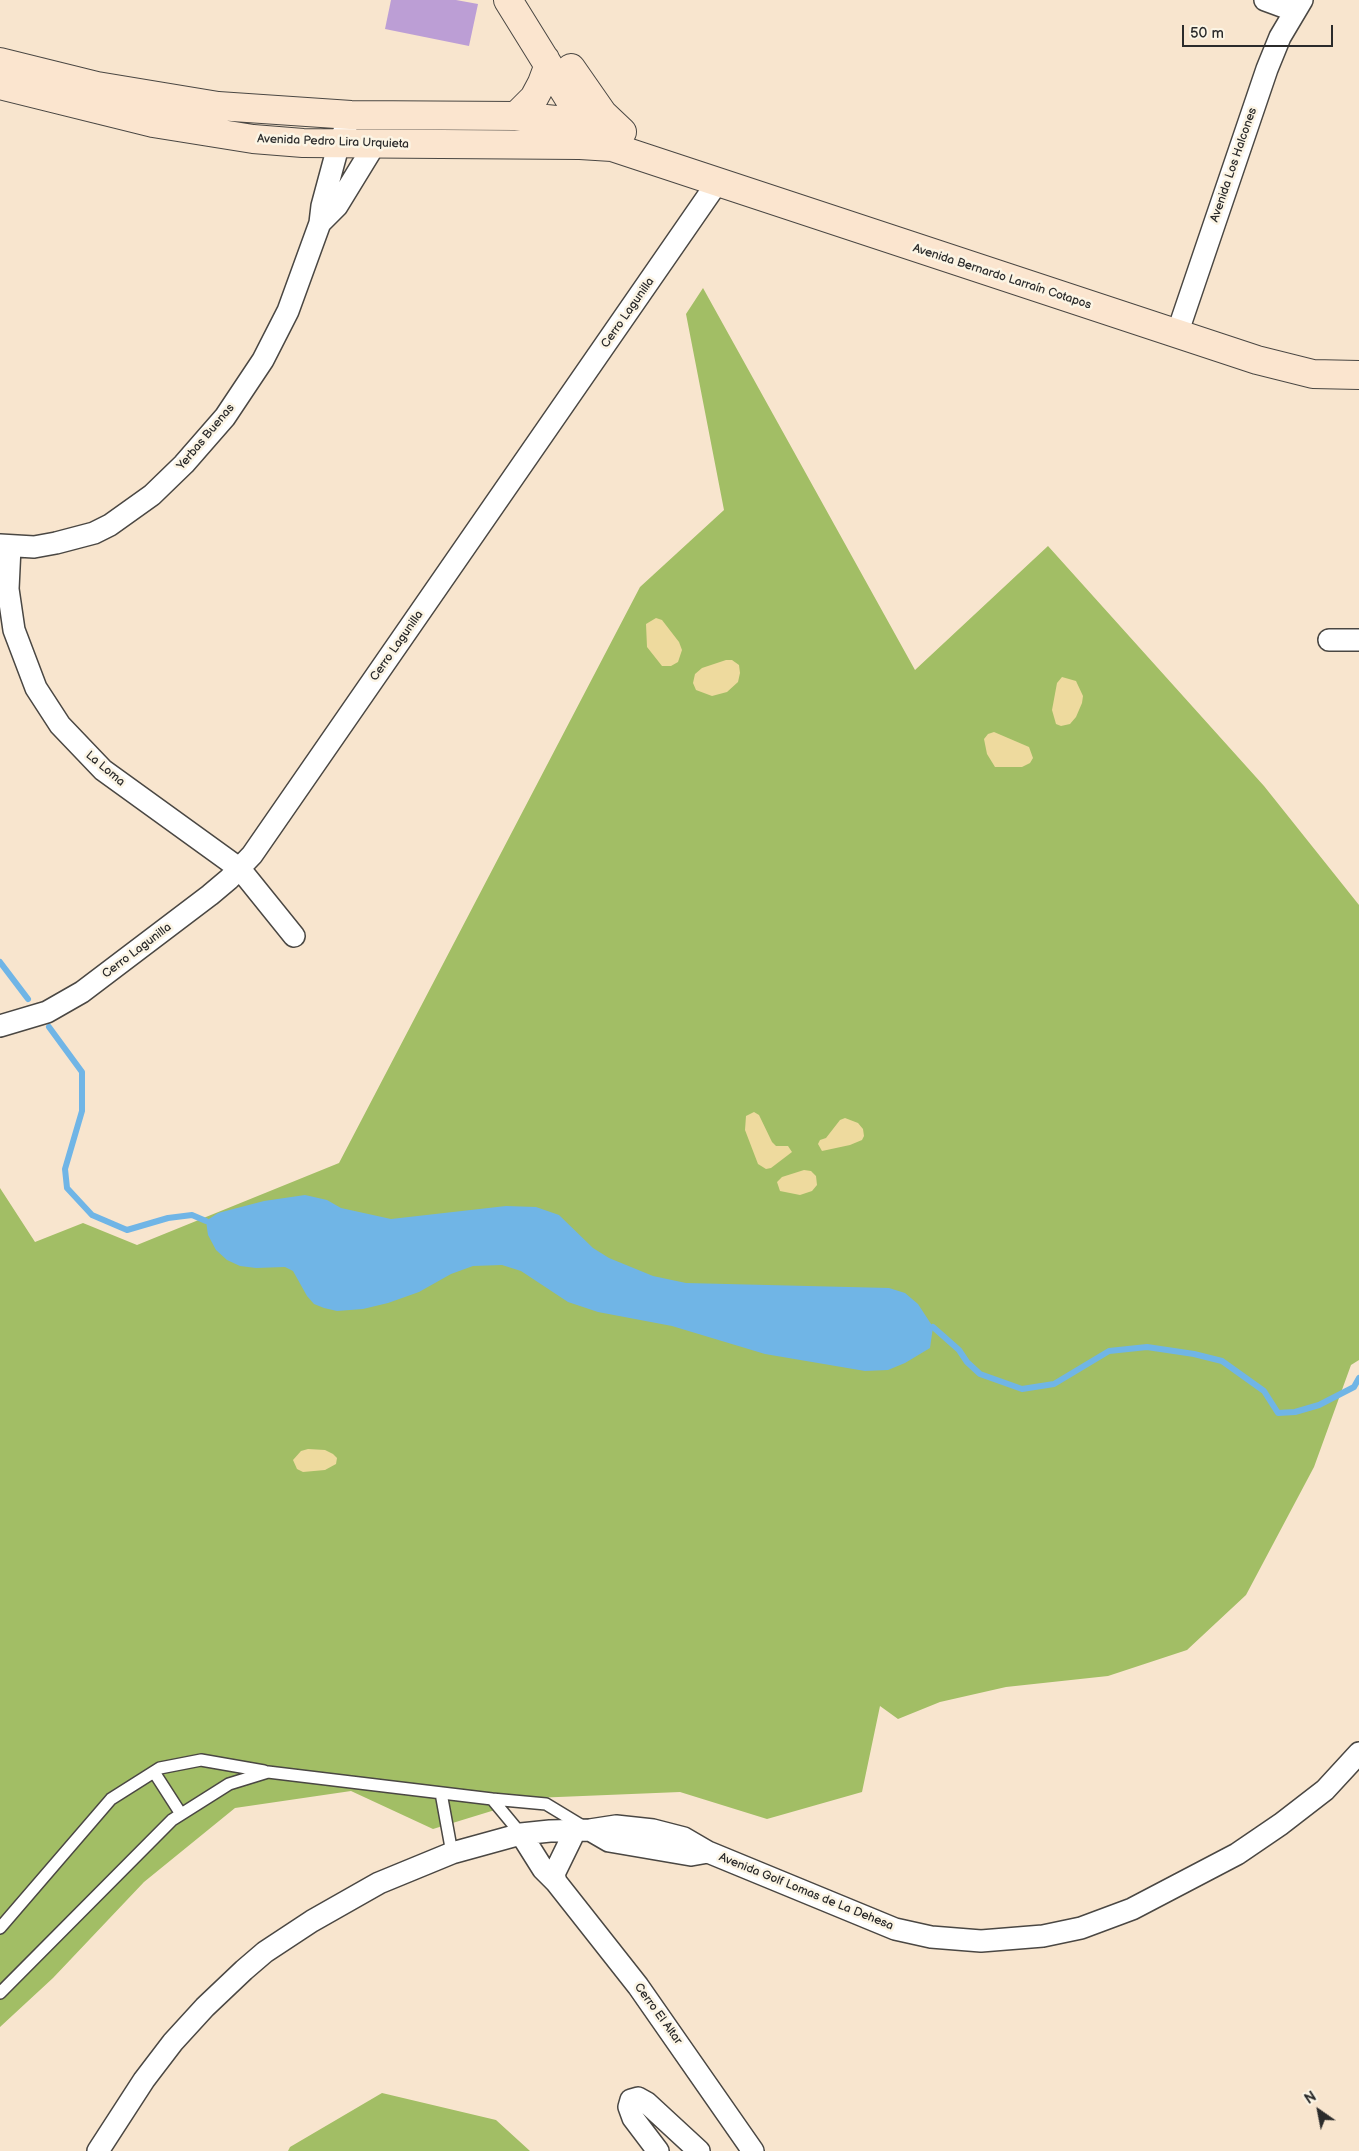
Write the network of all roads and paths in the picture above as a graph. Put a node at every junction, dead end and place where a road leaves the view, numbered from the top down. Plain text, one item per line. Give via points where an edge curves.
1 (508, 0) edge
2 (531, 0) edge
3 (1264, 0) edge
4 (1298, 6) edge
5 (545, 59) junction
6 (0, 62) edge
7 (0, 85) edge
8 (351, 114) junction
9 (516, 116) junction
10 (583, 121) junction
11 (339, 143) junction
12 (375, 144) junction
13 (631, 150) junction
14 (718, 183) junction
15 (320, 223) junction
16 (1176, 334) junction
17 (1359, 375) edge
18 (5, 546) edge
19 (1329, 640) dead end
20 (1359, 640) edge
21 (240, 869) junction
22 (294, 936) dead end
23 (0, 1026) edge
24 (1359, 1753) edge
25 (154, 1772) junction
26 (271, 1772) junction
27 (441, 1793) junction
28 (492, 1799) junction
29 (181, 1814) junction
30 (582, 1831) junction
31 (521, 1834) junction
32 (452, 1852) junction
33 (556, 1882) junction
34 (0, 1928) edge
35 (0, 1993) edge
36 (98, 2151) edge
37 (658, 2151) edge
38 (699, 2151) edge
39 (753, 2151) edge

1 - 5 main road, Avenida Bernardo Larraín Cotapos
2 - 13 main road, Avenida Bernardo Larraín Cotapos via 582,86
3 - 4 street
4 - 16 street, Avenida Los Halcones via 1266,69
5 - 9 main road via 548,67 542,83 534,98
5 - 10 main road, Avenida Bernardo Larraín Cotapos
6 - 8 main road via 157,98 255,109
7 - 11 main road, Avenida Pedro Lira Urquieta via 202,133 253,140
8 - 9 main road
8 - 11 street, Yerbas Buenas
9 - 10 main road
10 - 13 main road, Avenida Bernardo Larraín Cotapos
11 - 12 main road, Avenida Pedro Lira Urquieta
11 - 15 street, Yerbas Buenas
12 - 13 main road, Avenida Pedro Lira Urquieta via 580,145
12 - 15 street, Yerbas Buenas via 337,206
13 - 14 main road, Avenida Bernardo Larraín Cotapos
14 - 16 main road, Avenida Bernardo Larraín Cotapos
14 - 21 street, Cerro Lagunilla
15 - 18 street, Yerbas Buenas via 288,311 263,360 225,417 184,464 141,505 94,533 34,547
16 - 17 main road, Avenida Bernardo Larraín Cotapos via 1285,368
18 - 21 street, La Loma via 14,630 36,688 60,725 103,770
19 - 20 street
21 - 22 street, La Loma
21 - 23 street, Cerro Lagunilla via 82,992 47,1012
24 - 30 street, Avenida Golf Lomas de La Dehesa via 1324,1790 1237,1854 1132,1909 1081,1928 1043,1936 981,1941 931,1937 895,1929 708,1852 684,1838 616,1826
25 - 26 lane via 201,1760
25 - 29 lane
25 - 34 lane via 111,1799
26 - 27 lane
26 - 29 lane via 229,1784
27 - 28 lane
27 - 32 lane
28 - 30 lane via 546,1804
28 - 31 lane
29 - 35 lane
30 - 31 street, Avenida Golf Lomas de La Dehesa
30 - 33 street via 554,1874
31 - 32 street, Avenida Golf Lomas de La Dehesa
31 - 33 street, Cerro El Altar via 543,1869
32 - 36 street, Avenida Golf Lomas de La Dehesa via 363,1893 265,1952 211,2000 174,2042 144,2080
33 - 39 street, Cerro El Altar via 643,1993
37 - 38 street via 633,2118 629,2107 631,2100 638,2098 648,2103

